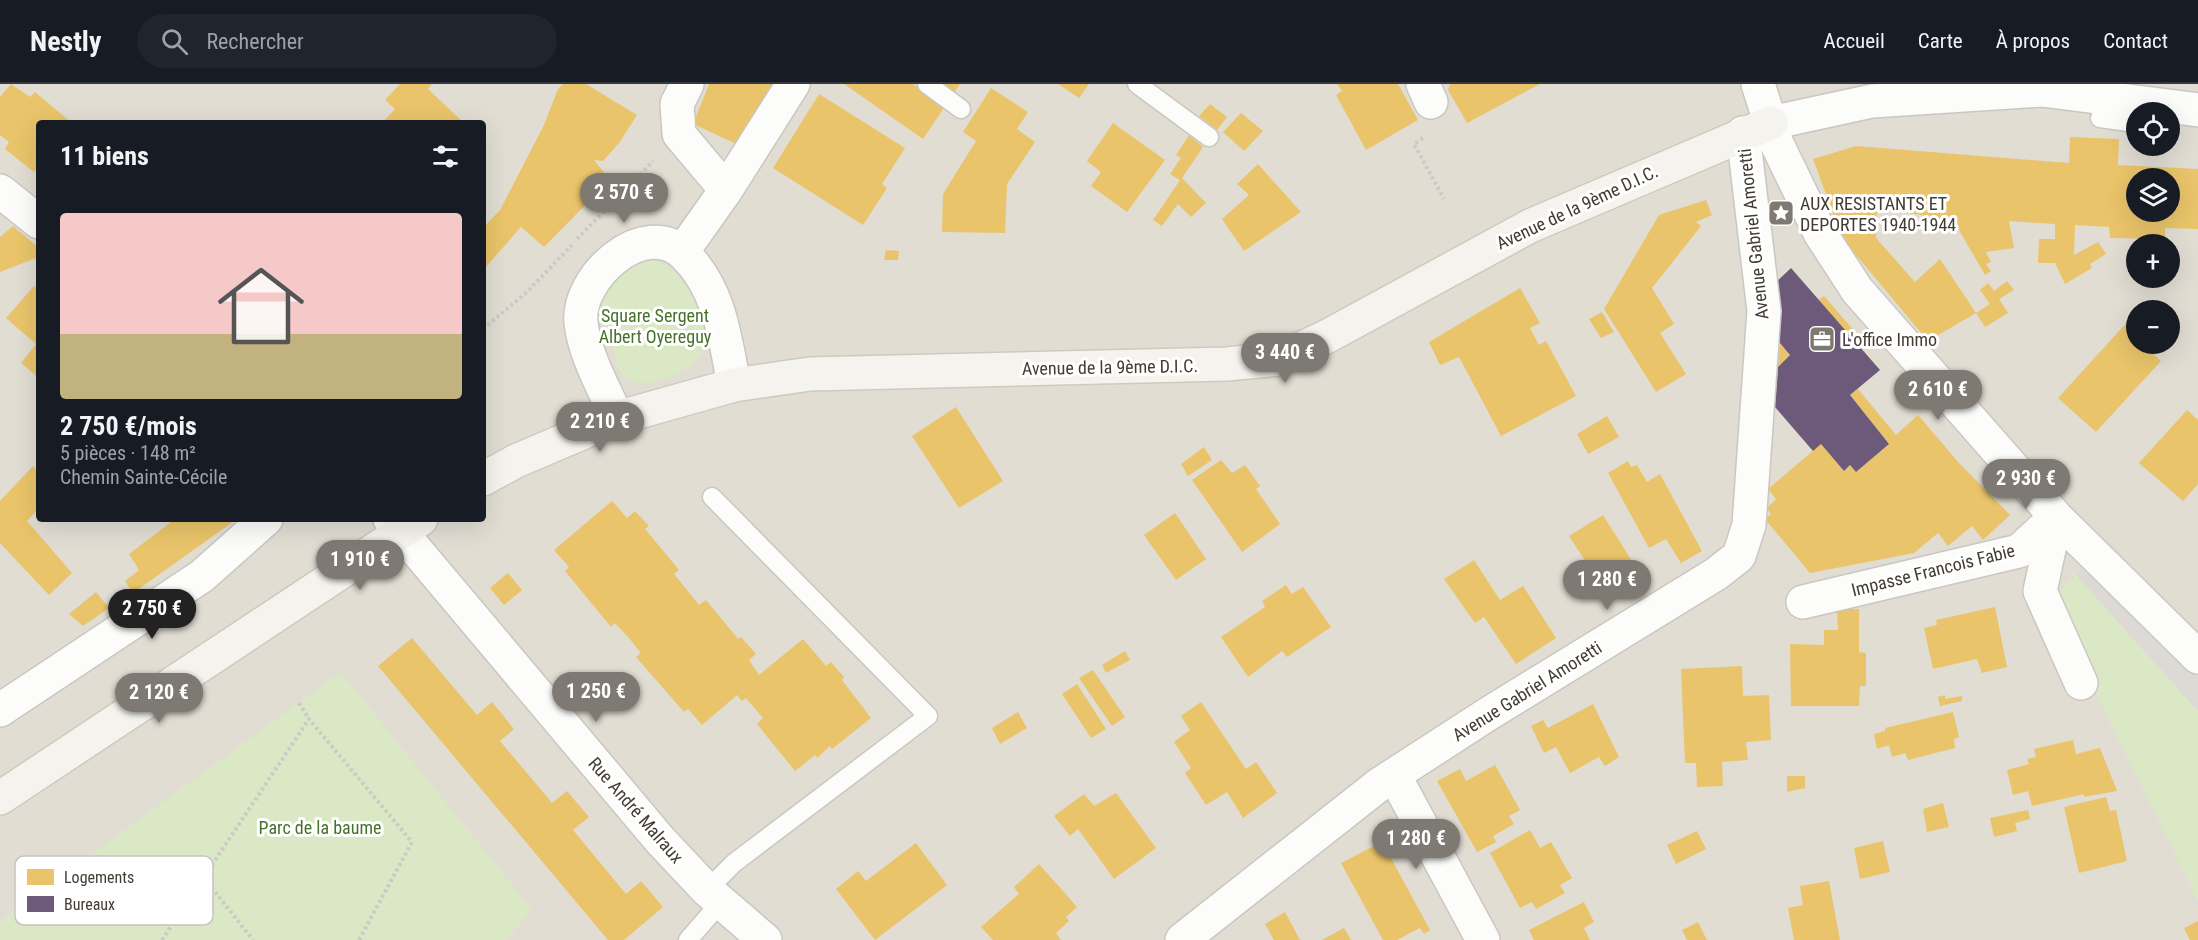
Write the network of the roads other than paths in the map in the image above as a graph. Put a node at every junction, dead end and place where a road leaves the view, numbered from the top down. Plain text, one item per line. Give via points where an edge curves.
1 (687, 84) edge
2 (793, 84) edge
3 (927, 84) edge
4 (1137, 84) edge
5 (1758, 84) edge
6 (961, 110) dead end
7 (2183, 111) edge
8 (2100, 118) dead end
9 (2126, 122) edge
10 (1757, 128) junction
11 (1209, 137) dead end
12 (726, 190) junction
13 (0, 191) edge
14 (36, 220) edge
15 (682, 252) junction
16 (734, 385) junction
17 (617, 418) junction
18 (486, 478) edge
19 (712, 497) dead end
20 (2056, 517) junction
21 (263, 522) edge
22 (404, 523) edge
23 (1803, 602) dead end
24 (2198, 657) edge
25 (2081, 683) dead end
26 (0, 710) edge
27 (1394, 775) junction
28 (0, 798) edge
29 (714, 896) junction
30 (688, 940) edge
31 (765, 940) edge
32 (1182, 940) edge
33 (1483, 940) edge

1 - 12 street via 677,104 679,134
2 - 12 street
3 - 6 lane
4 - 11 lane
5 - 10 street
7 - 10 street via 2042,90 1872,101
8 - 9 lane
10 - 16 main road, Avenue de la 9ème D.I.C. via 1530,226 1279,359 1227,364 810,374
10 - 20 street via 1777,144 1820,233 1857,290
10 - 27 street, Avenue Gabriel Amoretti via 1764,311 1749,525 1739,556
12 - 15 street
13 - 14 street
15 - 16 street via 706,282 722,321
15 - 17 street via 647,244 620,253 586,292 581,322 588,352
16 - 17 main road, Avenue de la 9ème D.I.C.
17 - 18 main road, Avenue de la 9ème D.I.C.
19 - 29 lane via 928,716 734,863
20 - 23 street, Impasse Francois Fabie via 2019,551
20 - 24 street
20 - 25 street via 2040,591
21 - 26 street via 202,576
22 - 28 main road
22 - 29 street, Rue André Malraux via 660,840
27 - 32 street, Avenue Gabriel Amoretti
27 - 33 street
29 - 30 lane
29 - 31 street, Rue André Malraux

